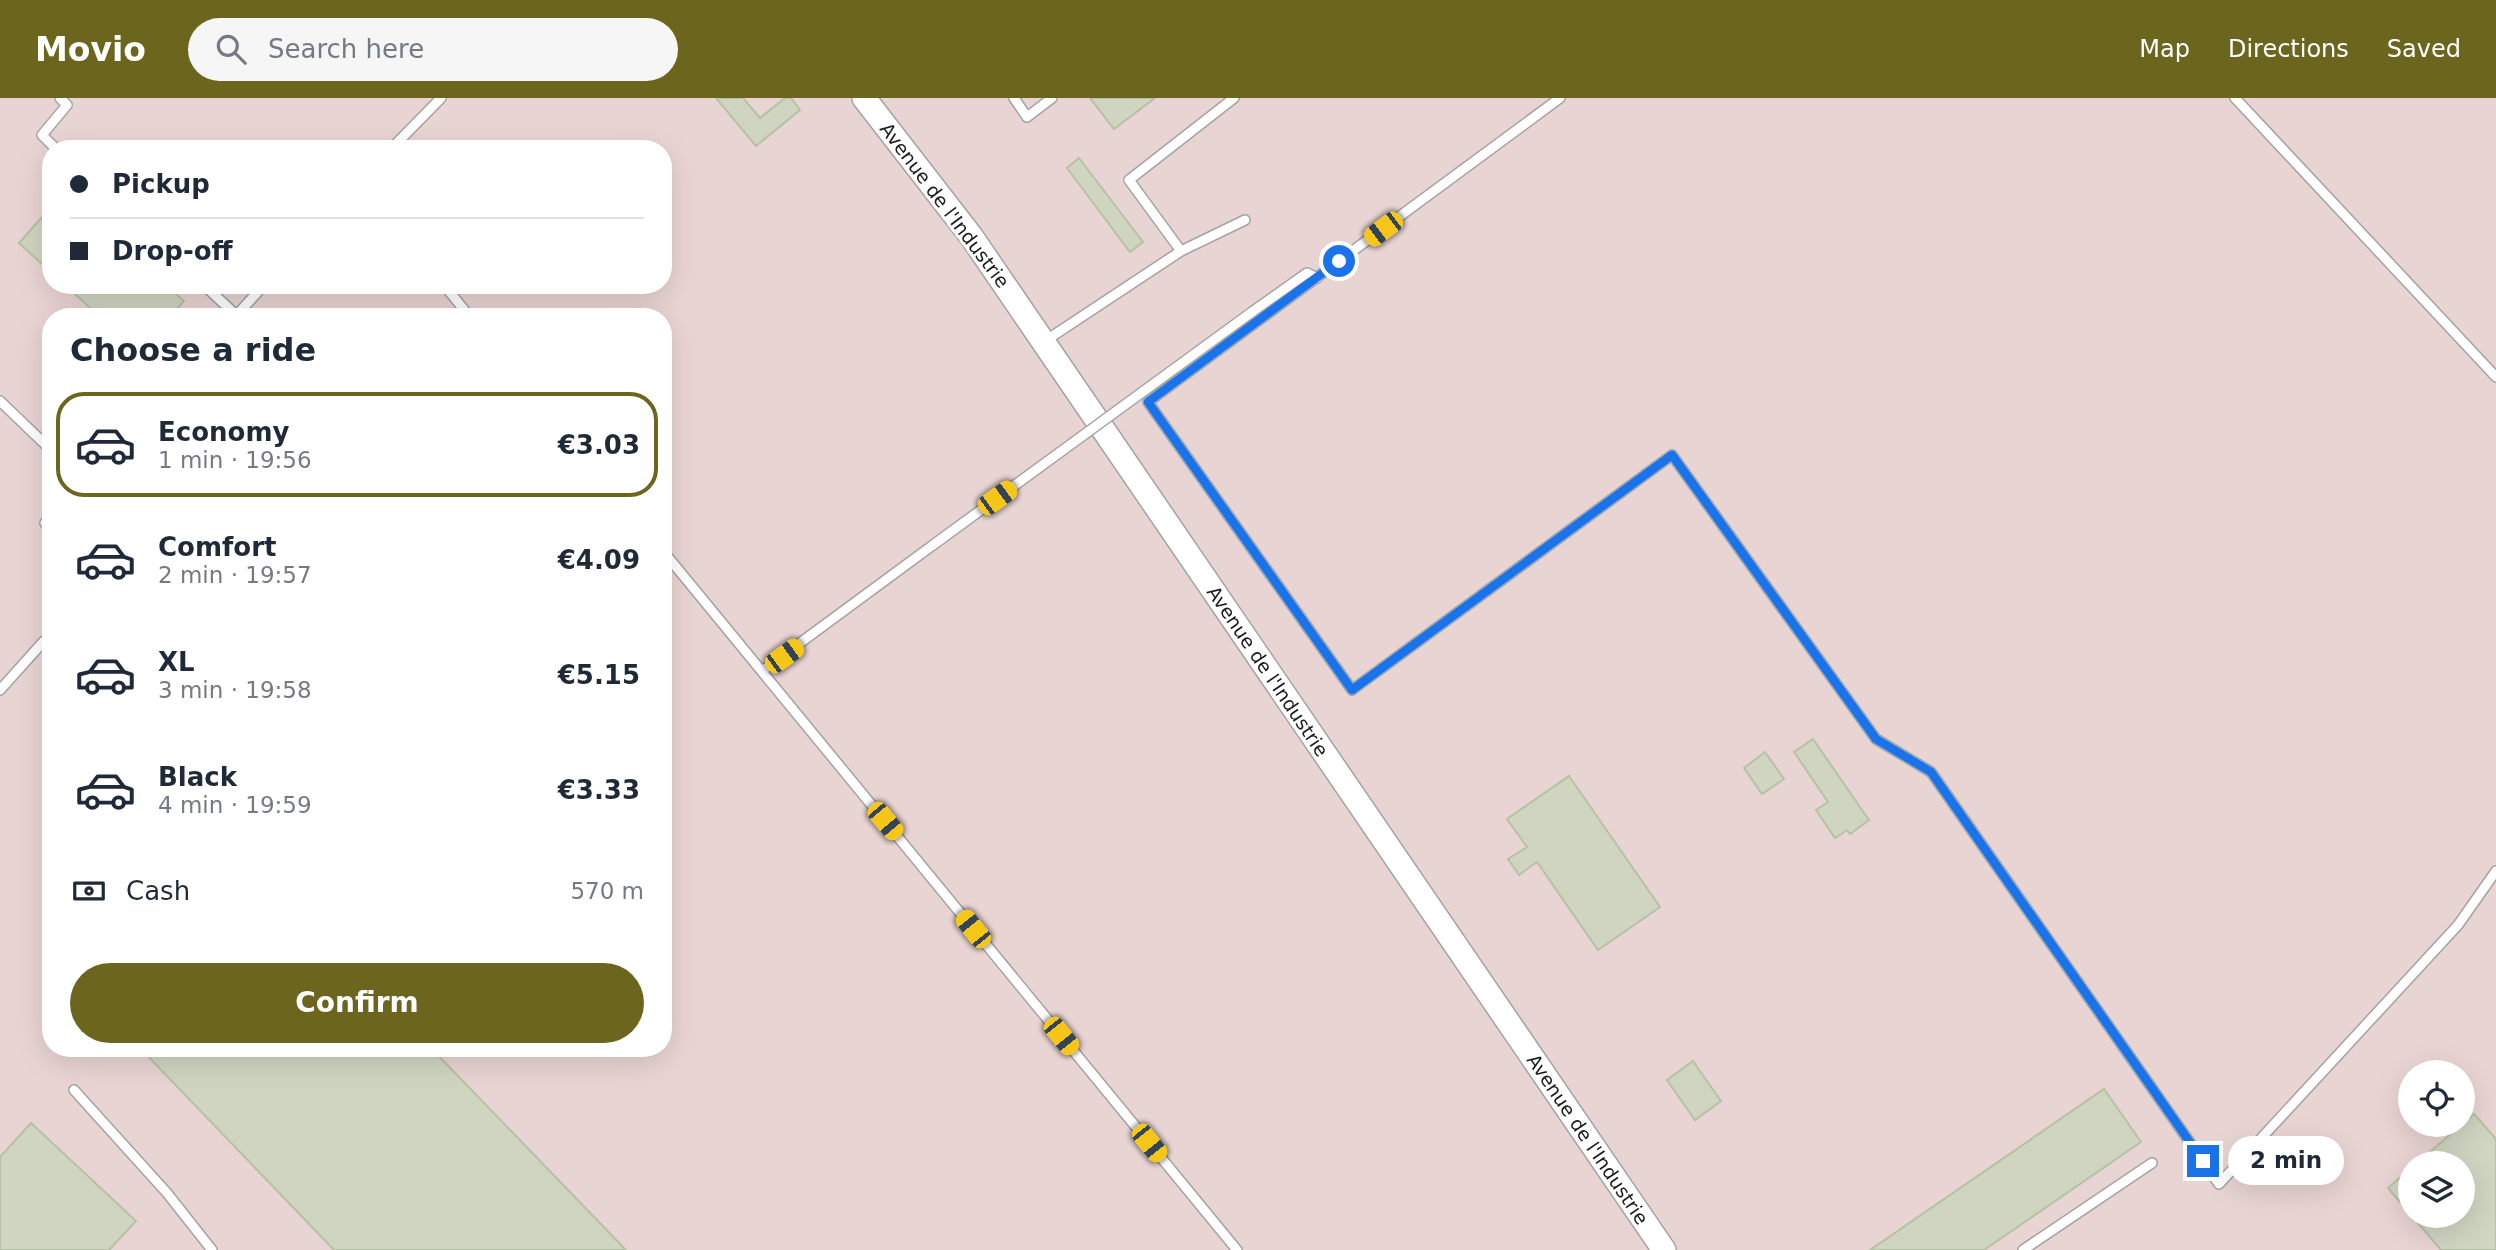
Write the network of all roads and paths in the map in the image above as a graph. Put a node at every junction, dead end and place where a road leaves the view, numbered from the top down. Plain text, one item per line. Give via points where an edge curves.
1 (440, 98) edge
2 (864, 98) edge
3 (1014, 98) edge
4 (1052, 98) edge
5 (1234, 98) edge
6 (1560, 98) edge
7 (2235, 98) edge
8 (67, 100) edge
9 (47, 140) edge
10 (400, 140) edge
11 (1245, 220) dead end
12 (1181, 251) junction
13 (1317, 278) junction
14 (213, 294) edge
15 (256, 294) edge
16 (451, 294) edge
17 (227, 308) edge
18 (242, 308) edge
19 (463, 308) edge
20 (1044, 342) junction
21 (2496, 377) edge
22 (0, 401) edge
23 (42, 441) edge
24 (672, 562) edge
25 (42, 643) edge
26 (762, 671) junction
27 (0, 691) edge
28 (2496, 872) edge
29 (74, 1090) dead end
30 (2152, 1163) dead end
31 (212, 1250) edge
32 (1237, 1250) edge
33 (1664, 1250) edge
34 (2023, 1250) edge

1 - 10 lane
2 - 20 street, Avenue de l'Industrie via 971,236
3 - 4 lane via 1027,117
5 - 12 lane via 1129,180
6 - 13 lane
7 - 21 lane
8 - 9 lane via 42,135
11 - 12 lane
12 - 20 lane
13 - 26 lane, bridge via 1307,273
13 - 28 lane via 1148,402 1352,690 1672,455 1876,739 1931,772 2219,1184 2458,925
14 - 17 lane
15 - 18 lane
16 - 19 lane
20 - 33 street, Avenue de l'Industrie
22 - 23 lane
24 - 26 lane
25 - 27 lane
26 - 32 lane
29 - 31 lane
30 - 34 lane

